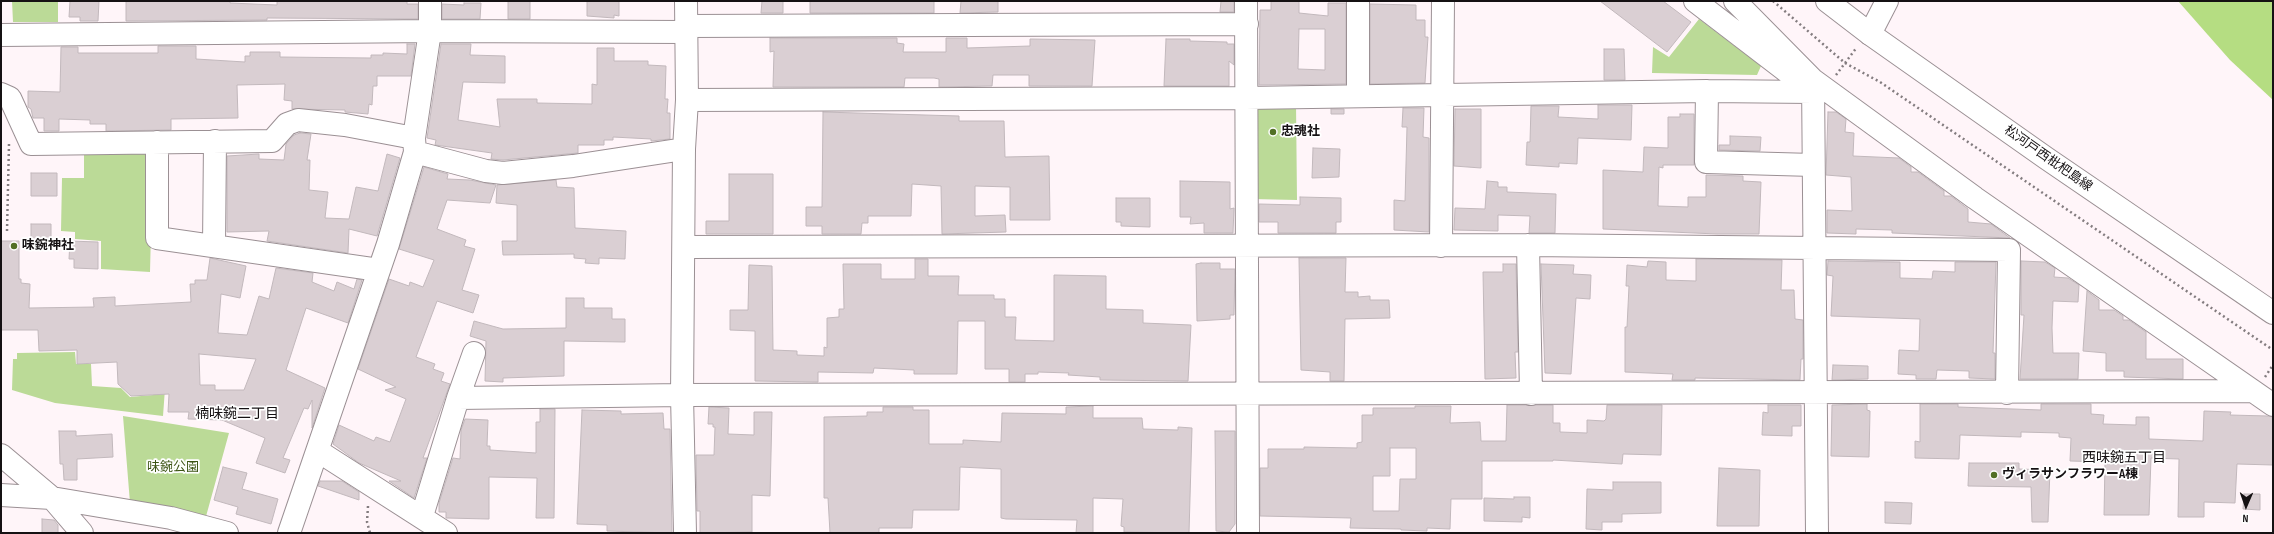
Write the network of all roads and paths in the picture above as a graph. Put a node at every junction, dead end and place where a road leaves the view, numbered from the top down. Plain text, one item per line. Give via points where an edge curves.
1 (430, 1) edge
2 (686, 1) edge
3 (1246, 1) edge
4 (1358, 1) edge
5 (1443, 1) edge
6 (1695, 1) edge
7 (1735, 1) edge
8 (1773, 1) edge
9 (1827, 1) edge
10 (1887, 1) edge
11 (1247, 24) junction
12 (685, 29) junction
13 (430, 31) junction
14 (1, 35) edge
15 (1864, 40) junction
16 (1845, 63) junction
17 (1813, 86) junction
18 (1707, 91) junction
19 (1, 94) edge
20 (1444, 94) junction
21 (1358, 96) junction
22 (1246, 98) junction
23 (687, 100) junction
24 (9, 138) dead end
25 (215, 141) junction
26 (157, 142) junction
27 (415, 145) junction
28 (684, 149) junction
29 (1813, 165) junction
30 (7, 231) dead end
31 (1528, 245) junction
32 (214, 246) junction
33 (1442, 246) junction
34 (684, 247) junction
35 (1246, 247) junction
36 (1814, 249) junction
37 (378, 270) junction
38 (2273, 313) edge
39 (2273, 350) edge
40 (474, 353) dead end
41 (2253, 391) junction
42 (1815, 393) junction
43 (2007, 393) junction
44 (1531, 394) junction
45 (682, 395) junction
46 (1247, 395) junction
47 (458, 398) junction
48 (2273, 405) edge
49 (318, 451) junction
50 (1, 455) edge
51 (1, 495) edge
52 (58, 504) junction
53 (422, 516) junction
54 (63, 533) edge
55 (82, 533) edge
56 (227, 533) edge
57 (289, 533) edge
58 (446, 533) edge
59 (685, 533) edge
60 (1248, 533) edge
61 (1817, 533) edge

1 - 13 street
2 - 12 street
3 - 11 street
4 - 21 street
5 - 20 street
6 - 17 street
7 - 17 street
8 - 16 path
9 - 15 street, 松河戸西枇杷島線
10 - 15 street
11 - 12 street
11 - 22 street
12 - 13 street
12 - 23 street
13 - 14 street
13 - 27 street
15 - 16 path
15 - 38 street, 松河戸西枇杷島線
16 - 39 path via 1886,86
17 - 18 street
17 - 29 street
17 - 41 street
18 - 20 street
18 - 29 street via 1706,162
19 - 26 street via 10,98 31,144
20 - 21 street
20 - 33 street
21 - 22 street
22 - 23 street
22 - 35 street
23 - 28 street
24 - 30 path
25 - 26 street
25 - 27 street via 272,141 286,124 298,120 345,125
25 - 32 street
26 - 32 street via 157,238
27 - 28 street via 486,171 503,173 573,166
27 - 37 street
28 - 34 street
29 - 36 street
31 - 33 street
31 - 36 street
31 - 44 street
32 - 37 street
33 - 35 street
34 - 35 street
34 - 45 street
35 - 46 street
36 - 42 street
36 - 43 street via 2009,250
37 - 49 street
40 - 47 street
41 - 43 street
41 - 48 street
42 - 43 street
42 - 44 street
42 - 61 street
44 - 46 street
45 - 46 street
45 - 47 street
45 - 59 street
46 - 60 street
47 - 53 street
49 - 53 street
49 - 57 street
50 - 52 street
51 - 52 street
52 - 54 street
52 - 55 street
52 - 56 street via 171,518
53 - 58 street

